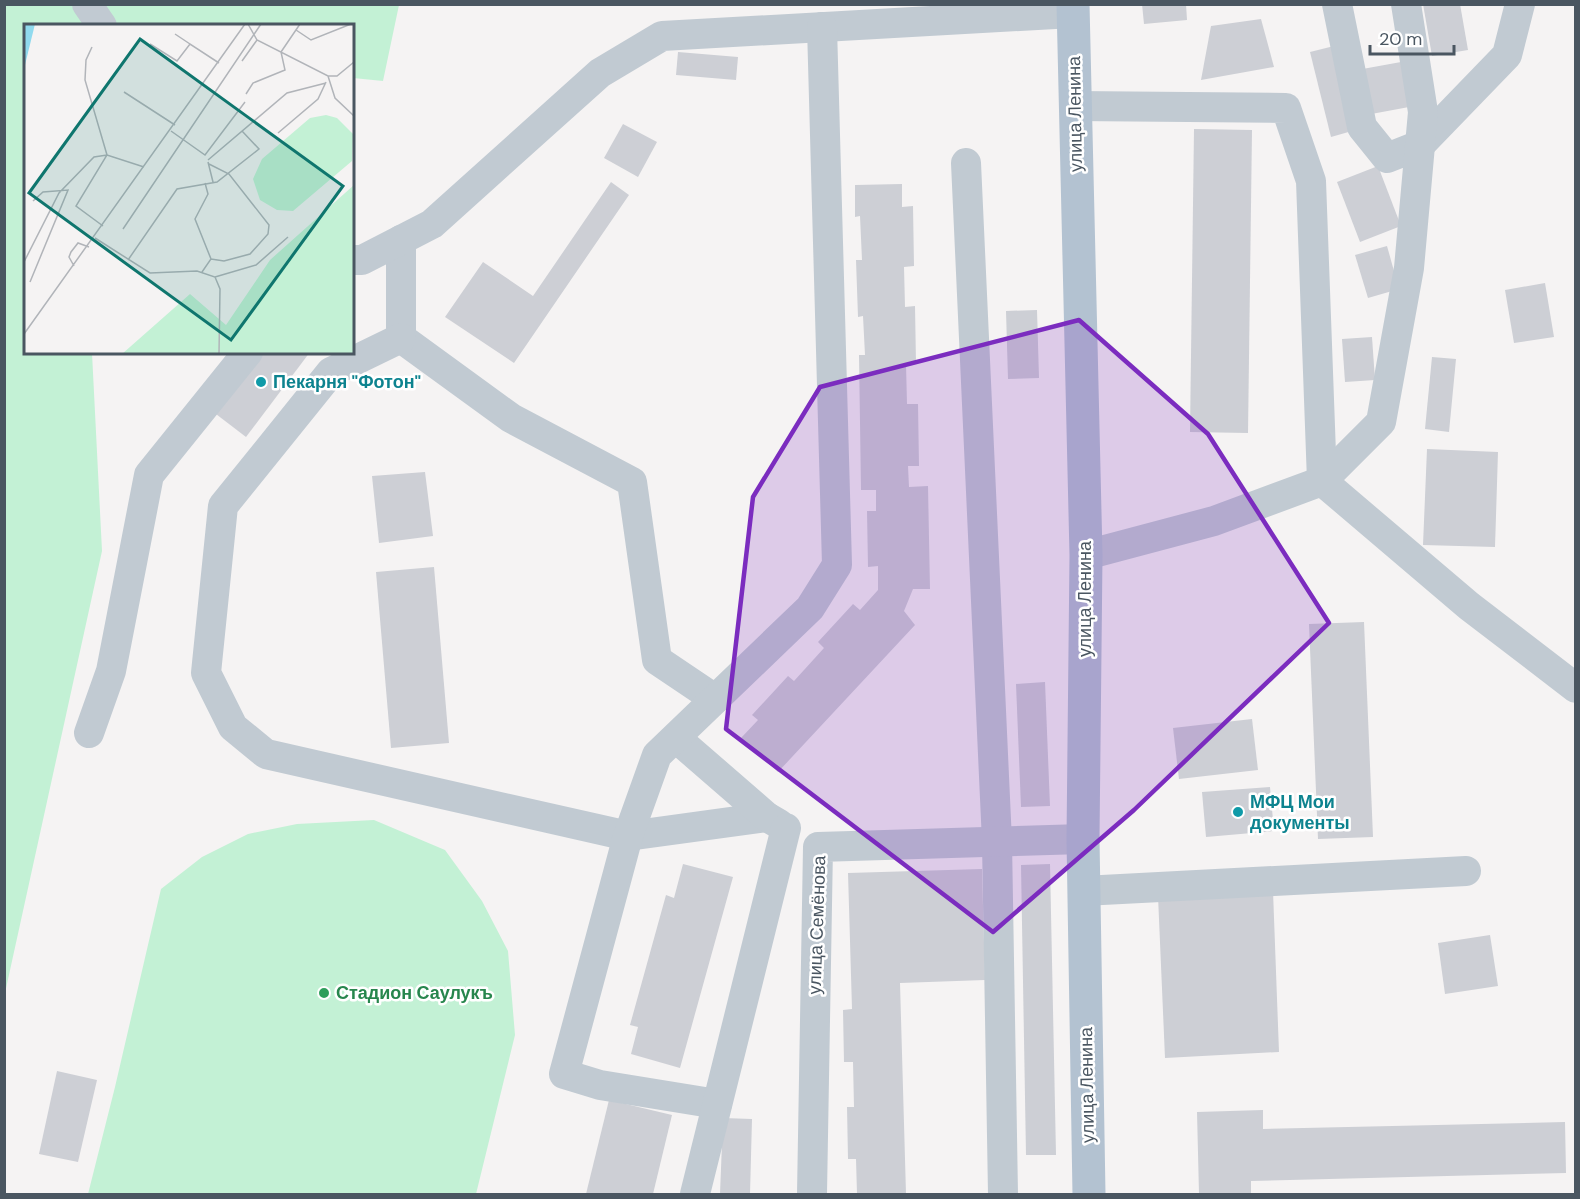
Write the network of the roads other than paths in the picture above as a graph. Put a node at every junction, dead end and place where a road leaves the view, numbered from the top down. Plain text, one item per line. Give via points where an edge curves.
1 (87, 4) edge
2 (1337, 4) edge
3 (1407, 4) edge
4 (1520, 4) edge
5 (1073, 9) edge
6 (101, 24) edge
7 (822, 27) junction
8 (1075, 106) junction
9 (1420, 145) junction
10 (966, 163) dead end
11 (401, 240) junction
12 (354, 260) edge
13 (400, 338) junction
14 (246, 354) edge
15 (1322, 481) junction
16 (1086, 555) junction
17 (1575, 688) edge
18 (715, 699) junction
19 (89, 734) dead end
20 (676, 738) junction
21 (776, 822) junction
22 (628, 836) junction
23 (1083, 839) junction
24 (997, 842) junction
25 (818, 847) junction
26 (1466, 871) dead end
27 (1083, 891) junction
28 (717, 1104) junction
29 (695, 1194) edge
30 (812, 1194) edge
31 (1003, 1194) edge
32 (1089, 1194) edge

1 - 6 street
2 - 9 street via 1362,127 1387,158
3 - 9 street via 1423,112
4 - 9 street via 1507,54
5 - 7 street
5 - 8 main road, улица Ленина
7 - 11 street via 662,36 600,73 432,224
7 - 18 street via 837,565 810,608
8 - 15 street via 1286,108 1311,181
8 - 16 main road, улица Ленина
9 - 15 street via 1409,268 1381,422
10 - 24 street
11 - 12 street via 362,260
11 - 13 street
13 - 18 street via 511,418 632,482 657,660
13 - 22 street via 331,372 223,506 206,674 233,727 266,754
14 - 19 street via 149,475 111,671
15 - 16 street via 1214,521
15 - 17 street via 1469,606
16 - 23 main road, улица Ленина
18 - 20 street
20 - 21 street
20 - 22 street via 657,755
21 - 22 street
21 - 25 street
21 - 28 street
22 - 28 street via 564,1074 600,1085
23 - 24 street, улица Семёнова
23 - 27 main road, улица Ленина
24 - 25 street, улица Семёнова
24 - 31 street
25 - 30 street, улица Семёнова
26 - 27 street
27 - 32 main road, улица Ленина
28 - 29 street

